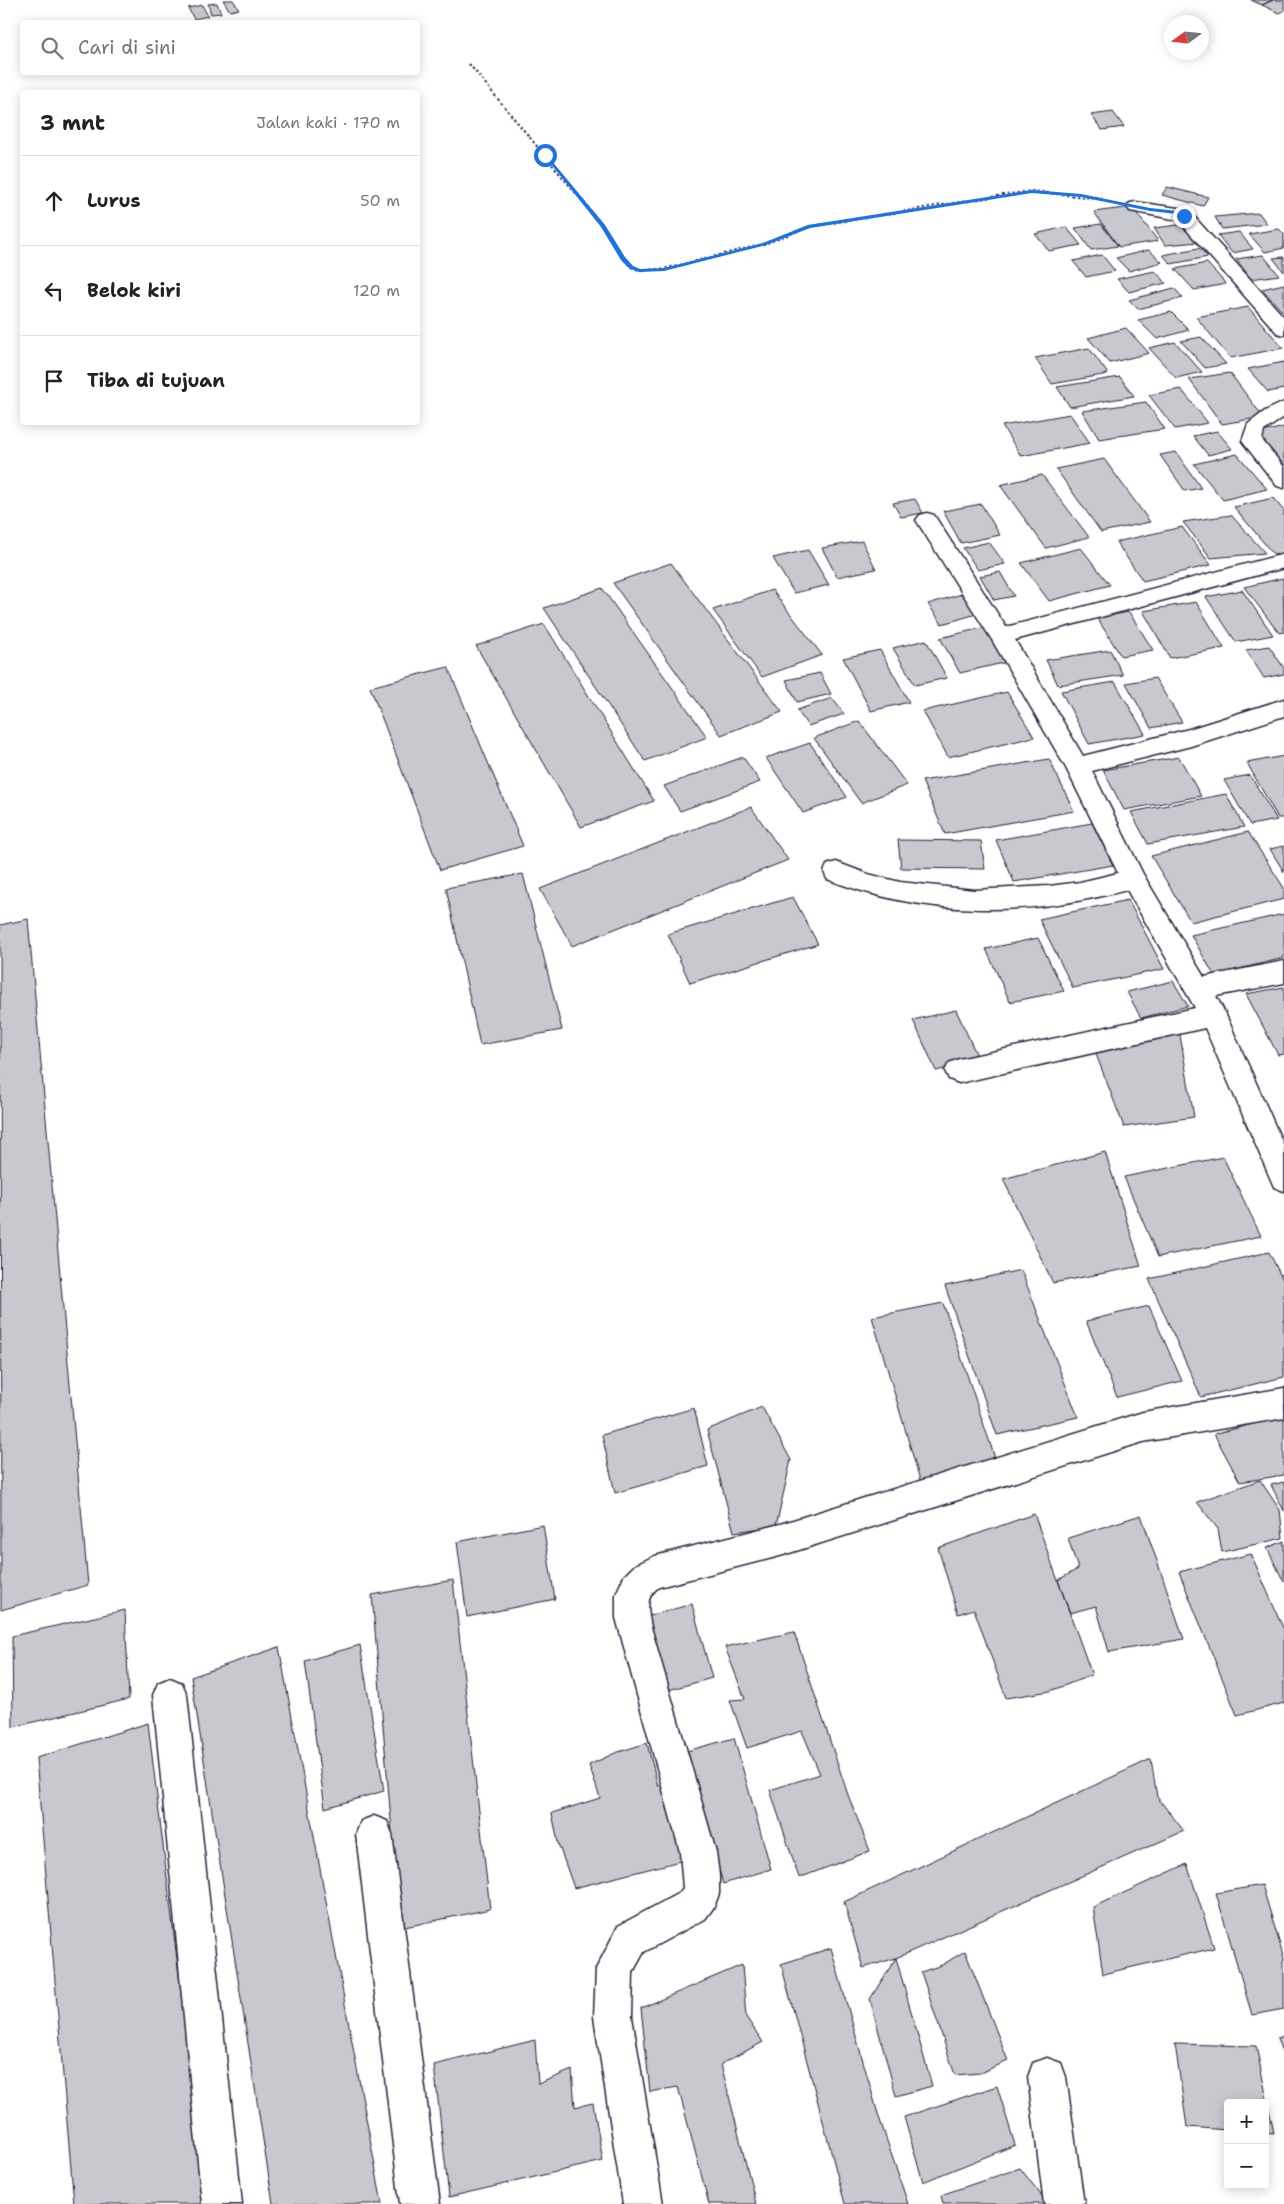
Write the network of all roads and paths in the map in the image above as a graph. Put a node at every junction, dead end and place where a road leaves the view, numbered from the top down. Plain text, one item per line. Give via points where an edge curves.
1 (469, 64) dead end
2 (1136, 207) joint
3 (1284, 329) edge
4 (1284, 408) edge
5 (1284, 481) edge
6 (927, 520) dead end
7 (1284, 561) edge
8 (1001, 636) junction
9 (1284, 708) edge
10 (1077, 766) junction
11 (836, 872) dead end
12 (1133, 879) junction
13 (1284, 972) edge
14 (1199, 989) junction
15 (1213, 1015) junction
16 (959, 1071) dead end
17 (1284, 1178) edge
18 (1284, 1403) edge
19 (170, 1695) dead end
20 (374, 1834) dead end
21 (1048, 2077) dead end
22 (222, 2204) edge
23 (420, 2204) edge
24 (643, 2204) edge
25 (1064, 2204) edge

1 - 2 path via 603,226 623,258 639,270 664,269 764,244 808,227 1032,191 1081,195
2 - 3 street via 1184,216
4 - 5 street via 1255,428 1252,441
6 - 8 street
7 - 8 street
8 - 10 street
9 - 10 street via 1191,737
10 - 12 street
11 - 12 street via 876,886 967,899 1014,900 1074,893
12 - 14 street
13 - 14 street
14 - 15 street
15 - 16 street
15 - 17 street
18 - 24 street via 1143,1427 780,1540 655,1572 636,1584 630,1607 634,1626 698,1852 701,1875 701,1894 692,1906 630,1939 614,1969 614,2016
19 - 22 street
20 - 23 street
21 - 25 street

